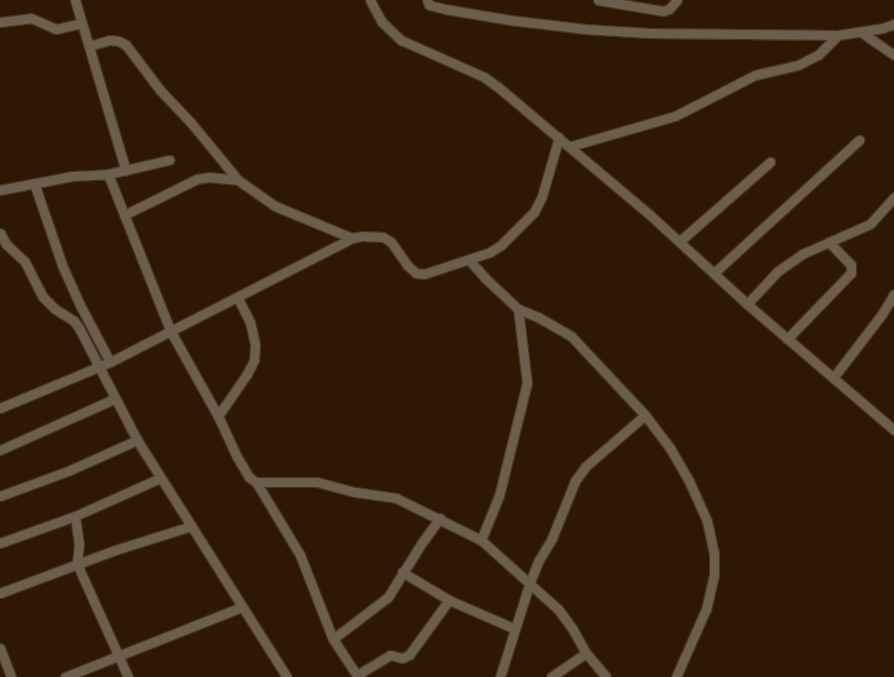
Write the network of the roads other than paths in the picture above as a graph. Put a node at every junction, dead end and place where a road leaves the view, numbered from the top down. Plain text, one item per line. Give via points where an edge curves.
1 (75, 0) edge
2 (370, 0) edge
3 (427, 0) edge
4 (598, 0) edge
5 (677, 0) edge
6 (0, 22) edge
7 (81, 23) junction
8 (894, 24) edge
9 (861, 32) junction
10 (838, 35) junction
11 (89, 46) junction
12 (894, 55) edge
13 (559, 137) junction
14 (859, 140) dead end
15 (571, 146) junction
16 (169, 160) dead end
17 (770, 162) dead end
18 (126, 171) junction
19 (108, 174) junction
20 (238, 180) junction
21 (34, 183) junction
22 (0, 190) edge
23 (894, 197) edge
24 (124, 215) junction
25 (0, 233) edge
26 (352, 238) junction
27 (680, 241) junction
28 (829, 242) junction
29 (469, 260) junction
30 (714, 273) junction
31 (894, 294) edge
32 (238, 298) junction
33 (747, 304) junction
34 (518, 309) junction
35 (172, 332) junction
36 (787, 339) junction
37 (110, 362) junction
38 (100, 367) junction
39 (833, 378) junction
40 (114, 399) junction
41 (0, 408) edge
42 (645, 414) junction
43 (218, 416) junction
44 (894, 430) edge
45 (137, 440) junction
46 (0, 450) edge
47 (160, 478) junction
48 (256, 482) junction
49 (0, 496) edge
50 (75, 516) junction
51 (440, 518) junction
52 (191, 526) junction
53 (481, 540) junction
54 (0, 543) edge
55 (77, 564) junction
56 (402, 572) junction
57 (530, 582) junction
58 (0, 593) edge
59 (450, 600) junction
60 (242, 607) junction
61 (515, 629) junction
62 (333, 639) junction
63 (0, 648) edge
64 (586, 653) junction
65 (118, 654) junction
66 (358, 676) edge
67 (11, 677) edge
68 (65, 677) edge
69 (128, 677) edge
70 (288, 677) edge
71 (500, 677) edge
72 (552, 677) edge
73 (606, 677) edge
74 (676, 677) edge

1 - 7 street
2 - 13 street via 381,21 401,40 484,77
3 - 10 street via 430,5 445,10 585,29
4 - 5 street via 663,12
6 - 7 street via 31,18 56,29
7 - 11 street
8 - 9 street
9 - 10 street
9 - 12 street
10 - 15 street via 818,55 798,65 755,74 674,116
11 - 18 street
11 - 20 street via 110,40 126,45 160,90
13 - 15 street
13 - 29 street via 542,196 534,212 501,245
14 - 30 street
15 - 27 street
16 - 18 street
17 - 27 street
18 - 19 street
19 - 21 street
19 - 24 street
20 - 24 street via 197,179
20 - 26 street via 274,206
21 - 22 street
21 - 37 street via 62,265
23 - 28 street via 870,224
24 - 35 street
25 - 38 street via 6,244 25,262 42,296 74,321
26 - 29 street via 383,238 391,242 416,273 424,274
26 - 32 street
27 - 30 street
28 - 33 street via 802,254 778,271
28 - 36 street via 851,265 851,273
29 - 34 street
30 - 33 street
31 - 39 street
32 - 35 street
32 - 43 street via 250,322 255,344 254,360 248,374
33 - 36 street
34 - 42 street via 572,337
34 - 53 street via 526,383 498,496
35 - 37 street
35 - 43 street
36 - 39 street
37 - 38 street
38 - 40 street
38 - 41 street
39 - 44 street
40 - 45 street
40 - 46 street
42 - 57 street via 585,467 575,481
42 - 74 street via 689,480 707,521 714,553 714,575 706,609
43 - 48 street via 237,457 249,477
45 - 47 street
45 - 49 street via 68,471
47 - 50 street
47 - 52 street
48 - 51 street via 317,482 364,494 380,494
48 - 62 street via 300,555
50 - 54 street
50 - 55 street via 79,544
51 - 53 street
51 - 56 street
52 - 55 street
52 - 60 street
53 - 57 street
55 - 58 street
55 - 65 street
56 - 59 street
56 - 62 street via 388,597
57 - 61 street
57 - 64 street via 572,628
59 - 61 street
59 - 66 street via 409,655 402,658 390,655
60 - 65 street
60 - 70 street
61 - 71 street
62 - 66 street
63 - 67 street
64 - 72 street
64 - 73 street
65 - 68 street
65 - 69 street

